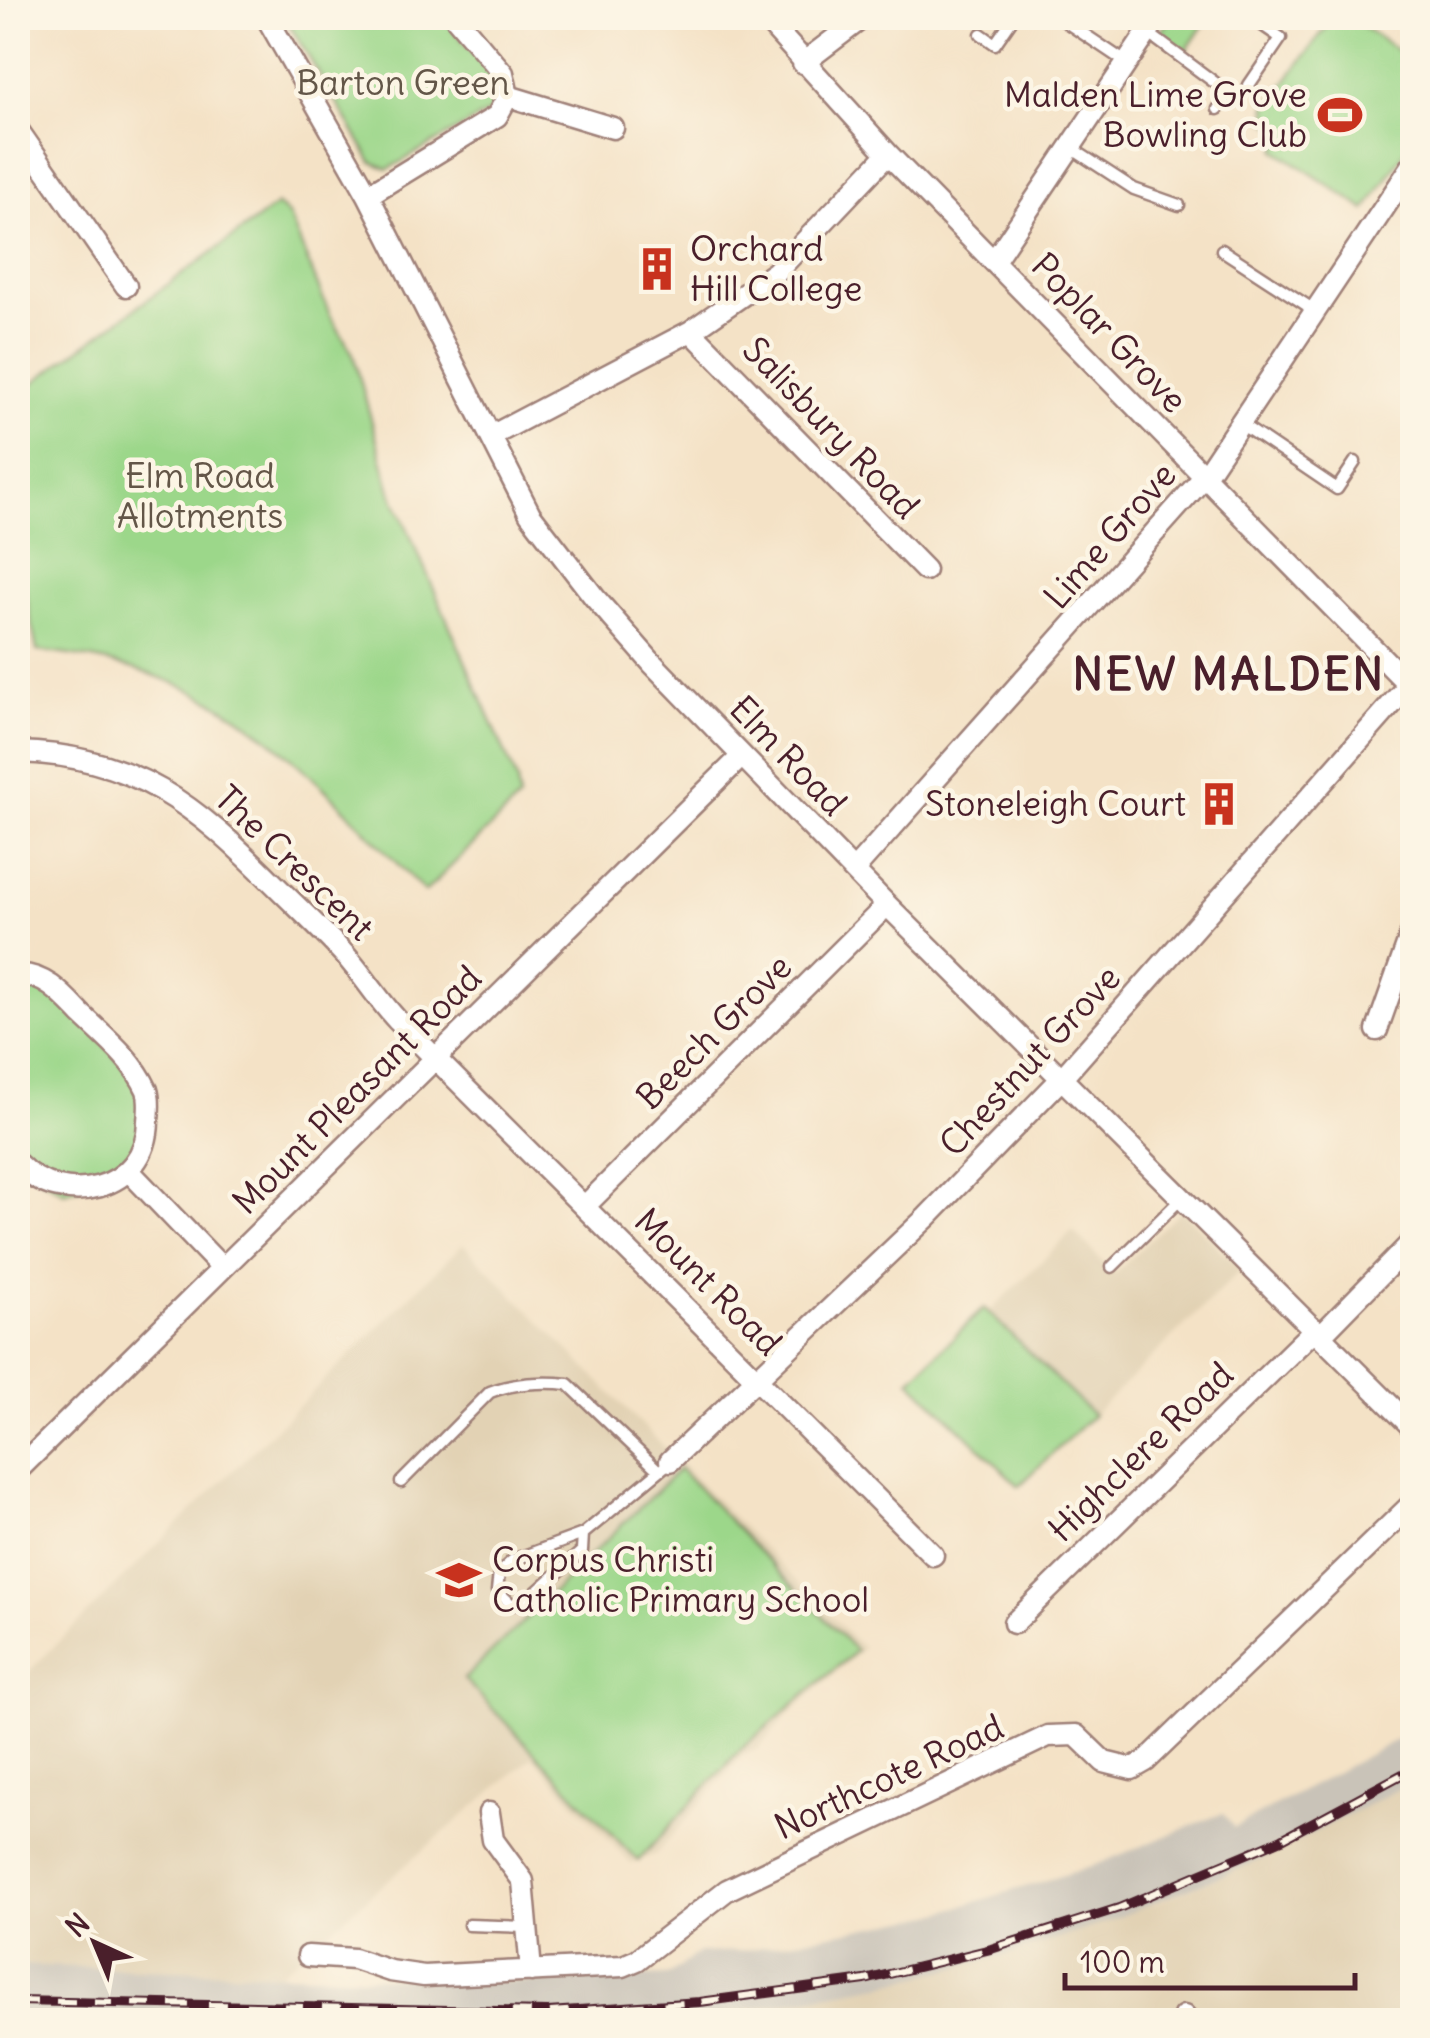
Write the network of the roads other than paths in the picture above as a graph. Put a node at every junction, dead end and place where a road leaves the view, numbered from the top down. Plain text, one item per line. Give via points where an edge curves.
1 (267, 18) edge
2 (456, 18) edge
3 (764, 18) edge
4 (862, 18) edge
5 (1013, 18) edge
6 (1060, 18) edge
7 (1252, 18) edge
8 (1152, 25) edge
9 (980, 34) dead end
10 (1127, 62) junction
11 (804, 63) junction
12 (1249, 85) dead end
13 (508, 96) junction
14 (1218, 109) dead end
15 (613, 128) dead end
16 (18, 130) edge
17 (1071, 148) junction
18 (888, 154) junction
19 (1412, 166) edge
20 (368, 195) junction
21 (1179, 204) dead end
22 (1222, 250) dead end
23 (994, 261) junction
24 (126, 286) dead end
25 (1315, 311) junction
26 (691, 331) junction
27 (1240, 424) junction
28 (491, 436) junction
29 (1355, 462) dead end
30 (1205, 476) junction
31 (925, 570) dead end
32 (1412, 685) edge
33 (18, 752) edge
34 (742, 756) junction
35 (854, 870) junction
36 (887, 904) junction
37 (1412, 931) edge
38 (18, 975) edge
39 (1376, 1030) dead end
40 (436, 1057) junction
41 (1063, 1077) junction
42 (18, 1164) edge
43 (130, 1172) junction
44 (1183, 1197) junction
45 (586, 1206) junction
46 (1412, 1242) edge
47 (1112, 1266) dead end
48 (222, 1268) junction
49 (1318, 1332) junction
50 (758, 1377) junction
51 (1412, 1428) edge
52 (664, 1466) junction
53 (18, 1470) edge
54 (402, 1482) dead end
55 (1412, 1504) edge
56 (583, 1534) junction
57 (933, 1554) dead end
58 (1014, 1623) dead end
59 (490, 1813) dead end
60 (469, 1925) dead end
61 (526, 1927) junction
62 (308, 1956) dead end
63 (532, 1971) junction

1 - 20 street, Elm Road
2 - 13 street via 503,74
3 - 11 street, Poplar Grove
4 - 11 street
5 - 9 lane via 995,44
6 - 10 lane
7 - 12 lane via 1282,38
8 - 10 street
8 - 14 lane via 1229,93
10 - 17 street
11 - 18 street, Poplar Grove
13 - 15 street
13 - 20 street via 497,116
16 - 24 street
17 - 21 lane via 1134,189
17 - 23 street
18 - 23 street, Poplar Grove
18 - 26 street via 776,272
19 - 25 street, Lime Grove
20 - 28 street, Elm Road
22 - 25 lane
23 - 30 street, Poplar Grove
25 - 27 street, Lime Grove
26 - 28 street
26 - 31 street, Salisbury Road
27 - 29 lane via 1337,489
27 - 30 street, Lime Grove
28 - 34 street, Elm Road via 545,536 652,663
30 - 32 street, Poplar Grove
30 - 35 street, Lime Grove
32 - 41 street, Chestnut Grove
33 - 40 street, The Crescent via 101,764 158,784 190,806 348,958 372,994
34 - 35 street, Elm Road
34 - 40 street, Mount Pleasant Road
35 - 36 street, Elm Road
36 - 41 street, Elm Road
36 - 45 street, Beech Grove
37 - 39 street
38 - 43 street via 55,988 131,1063 149,1094 148,1131
40 - 45 street, Mount Road
40 - 48 street, Mount Pleasant Road
41 - 44 street, Elm Road
41 - 50 street, Chestnut Grove
42 - 43 street via 64,1192 104,1186
43 - 48 street
44 - 47 lane
44 - 49 street, Elm Road
45 - 50 street, Mount Road
46 - 49 street, Highclere Road
48 - 53 street, Mount Pleasant Road
49 - 51 street, Elm Road
49 - 58 street, Highclere Road
50 - 52 street, Chestnut Grove
50 - 57 street, Mount Road
52 - 54 lane via 568,1384 552,1382 490,1392
52 - 56 lane
55 - 63 street, Northcote Road via 1132,1769 1104,1762 1076,1735 1048,1736 726,1890 637,1960
56 - 56 lane via 513,1560 498,1572 498,1591 511,1604 524,1604 582,1552
59 - 61 street via 493,1840 523,1881
60 - 61 lane
61 - 63 street
62 - 63 street, Northcote Road via 354,1958 424,1976

